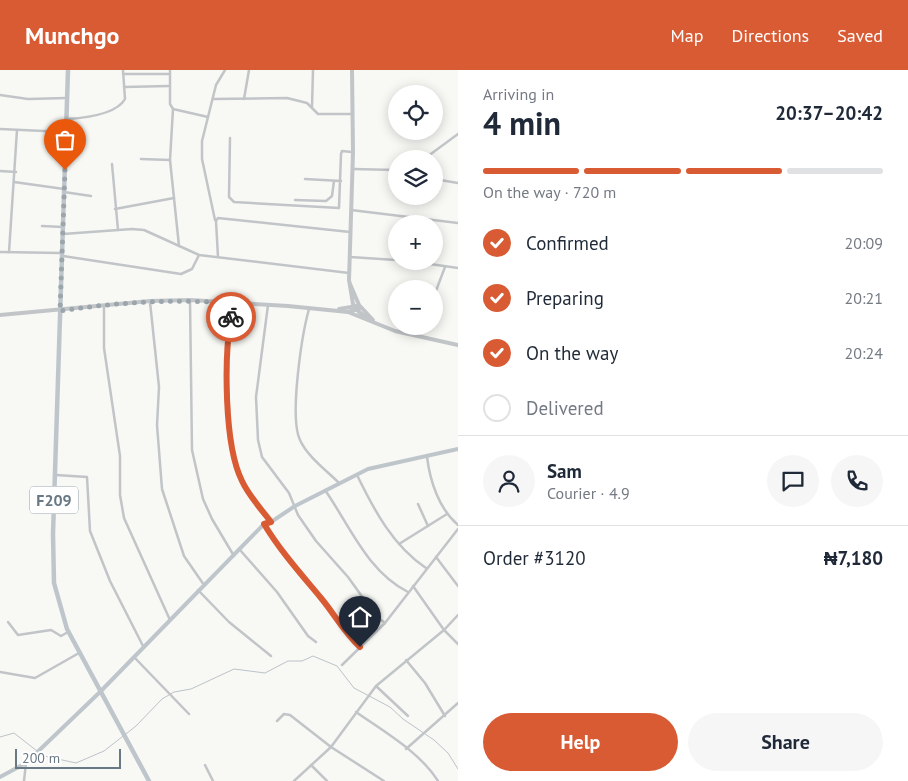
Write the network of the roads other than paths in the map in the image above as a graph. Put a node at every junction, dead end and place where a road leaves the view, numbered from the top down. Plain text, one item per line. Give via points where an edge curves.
1 (68, 70) edge
2 (123, 70) edge
3 (225, 70) edge
4 (249, 70) edge
5 (313, 70) edge
6 (352, 70) edge
7 (170, 72) edge
8 (123, 74) junction
9 (124, 86) junction
10 (169, 86) junction
11 (0, 95) edge
12 (67, 98) junction
13 (213, 99) junction
14 (244, 99) junction
15 (312, 108) junction
16 (173, 109) junction
17 (353, 114) junction
18 (208, 117) junction
19 (67, 119) junction
20 (0, 128) edge
21 (17, 130) junction
22 (66, 132) junction
23 (458, 134) edge
24 (230, 138) dead end
25 (436, 150) edge
26 (353, 152) junction
27 (141, 159) dead end
28 (170, 160) junction
29 (112, 164) dead end
30 (353, 169) junction
31 (388, 170) edge
32 (0, 171) edge
33 (16, 172) junction
34 (305, 179) dead end
35 (443, 180) edge
36 (334, 181) junction
37 (341, 181) junction
38 (14, 182) junction
39 (458, 183) edge
40 (64, 190) junction
41 (92, 196) dead end
42 (174, 198) junction
43 (296, 200) dead end
44 (115, 209) junction
45 (351, 210) junction
46 (216, 221) junction
47 (458, 223) edge
48 (42, 226) dead end
49 (63, 227) junction
50 (118, 230) junction
51 (350, 232) junction
52 (63, 234) junction
53 (179, 246) junction
54 (0, 252) edge
55 (9, 252) junction
56 (63, 255) junction
57 (199, 255) junction
58 (348, 257) junction
59 (218, 258) junction
60 (388, 260) edge
61 (445, 266) joint
62 (458, 268) edge
63 (349, 273) junction
64 (348, 280) junction
65 (440, 280) edge
66 (350, 294) junction
67 (190, 300) junction
68 (150, 301) junction
69 (232, 303) junction
70 (268, 305) junction
71 (104, 307) junction
72 (309, 307) junction
73 (358, 307) junction
74 (346, 310) junction
75 (60, 311) junction
76 (0, 315) edge
77 (368, 319) junction
78 (376, 322) junction
79 (415, 336) joint
80 (458, 345) edge
81 (458, 449) edge
82 (427, 457) junction
83 (357, 474) junction
84 (55, 475) junction
85 (338, 483) junction
86 (325, 490) junction
87 (418, 504) dead end
88 (295, 506) junction
89 (447, 514) junction
90 (271, 522) junction
91 (264, 524) junction
92 (458, 525) edge
93 (428, 526) junction
94 (458, 529) edge
95 (399, 544) junction
96 (240, 550) junction
97 (234, 556) junction
98 (436, 556) junction
99 (426, 568) junction
100 (204, 585) junction
101 (412, 586) junction
102 (458, 586) edge
103 (198, 590) junction
104 (408, 592) junction
105 (458, 615) edge
106 (170, 620) junction
107 (8, 622) dead end
108 (385, 623) junction
109 (444, 630) junction
110 (68, 632) junction
111 (316, 642) dead end
112 (458, 644) edge
113 (143, 646) junction
114 (360, 647) junction
115 (79, 652) junction
116 (134, 656) junction
117 (271, 656) dead end
118 (406, 660) junction
119 (342, 665) dead end
120 (0, 672) edge
121 (376, 686) junction
122 (100, 692) junction
123 (458, 703) edge
124 (356, 712) junction
125 (189, 714) dead end
126 (408, 716) dead end
127 (445, 716) junction
128 (277, 721) dead end
129 (331, 747) junction
130 (406, 749) junction
131 (26, 763) junction
132 (205, 765) dead end
133 (311, 765) junction
134 (0, 777) edge
135 (295, 780) edge
136 (24, 781) edge
137 (149, 781) edge
138 (213, 781) edge
139 (328, 781) edge
140 (384, 781) edge
141 (438, 781) edge

1 - 12 main road, F209
2 - 8 street
3 - 13 street
4 - 14 street
5 - 15 street
6 - 17 street
7 - 8 street
7 - 10 street
8 - 9 street
9 - 10 street
9 - 19 street via 125,100 121,105 85,118
10 - 16 street
11 - 12 street via 28,99
12 - 19 main road, F209
13 - 14 street
13 - 18 street
14 - 15 street via 288,98 307,103
15 - 17 street via 318,114
16 - 18 street
16 - 28 street
17 - 26 street
18 - 46 street via 202,141 202,159
19 - 22 main road, F209
20 - 21 street
21 - 22 street
21 - 33 street
22 - 40 main road, F209
23 - 25 street
24 - 37 street via 230,197 234,202 336,209 340,206
26 - 30 street
26 - 37 street via 342,151
27 - 28 street
28 - 42 street
29 - 44 street
30 - 31 street
30 - 45 street
32 - 33 street
33 - 38 street
34 - 36 street
35 - 39 street
36 - 37 street
36 - 43 street via 332,196 326,201
38 - 40 street
38 - 55 street
40 - 41 street
40 - 49 main road, F209
42 - 44 street
42 - 53 street
44 - 50 street
45 - 47 street
45 - 51 street
46 - 51 street via 220,218
46 - 59 street
48 - 49 street
49 - 52 main road, F209
50 - 52 street
50 - 53 street via 144,230
51 - 58 street
52 - 56 main road, F209
53 - 57 street
54 - 55 street
55 - 56 street
56 - 57 street via 181,274 192,269
56 - 75 main road, F209
57 - 59 street
58 - 60 street
58 - 63 street
59 - 63 street
61 - 62 street
61 - 65 street
63 - 64 street
64 - 66 street
64 - 73 street
66 - 73 street
66 - 74 street
67 - 68 street
67 - 69 street
67 - 97 street via 192,450 206,506
68 - 71 street
68 - 100 street via 158,387 162,489 184,556
69 - 70 street
69 - 90 street via 226,348 231,446 242,482
70 - 72 street
70 - 88 street via 256,397 258,440 262,457 282,482
71 - 75 street
71 - 106 street via 104,348 120,456 122,509
72 - 74 street
72 - 85 street via 299,380 298,435 306,449
73 - 74 street
73 - 77 street
73 - 78 street
74 - 77 street
75 - 76 street
75 - 84 main road, F209
77 - 78 street
78 - 79 street via 395,332
79 - 80 street
81 - 82 main road
82 - 83 main road
82 - 89 street via 432,482
83 - 85 main road
83 - 95 street via 380,518
84 - 110 main road, F209 via 54,583
84 - 113 street via 87,477 90,531 110,581
85 - 86 main road
86 - 88 main road
86 - 104 street via 345,518 355,540 380,572
87 - 93 street
88 - 90 main road
88 - 108 street via 316,541
89 - 92 street
89 - 93 street
90 - 91 main road
91 - 96 main road
91 - 114 street via 287,560
93 - 95 street
94 - 98 street
95 - 99 street
96 - 97 main road
96 - 111 street
97 - 100 main road
98 - 99 street
98 - 102 street
99 - 101 street
100 - 103 main road
101 - 104 street
101 - 109 street
103 - 106 main road
103 - 117 street via 229,622
104 - 108 street
105 - 109 street
106 - 113 main road
107 - 110 street via 18,635 51,630 60,636
108 - 114 street
109 - 112 street
109 - 118 street
110 - 115 main road, F209
113 - 116 main road
114 - 119 street
115 - 120 street via 39,677
115 - 122 main road, F209
116 - 122 main road
116 - 125 street
118 - 121 street
118 - 127 street
121 - 124 street
121 - 126 street
122 - 131 main road
122 - 137 main road, F209
123 - 127 street
124 - 129 street
124 - 130 street
127 - 130 street
128 - 129 street via 284,714 290,715
129 - 133 street
129 - 140 street
130 - 141 street
131 - 134 main road
131 - 136 street
132 - 138 street
133 - 135 street
133 - 139 street

